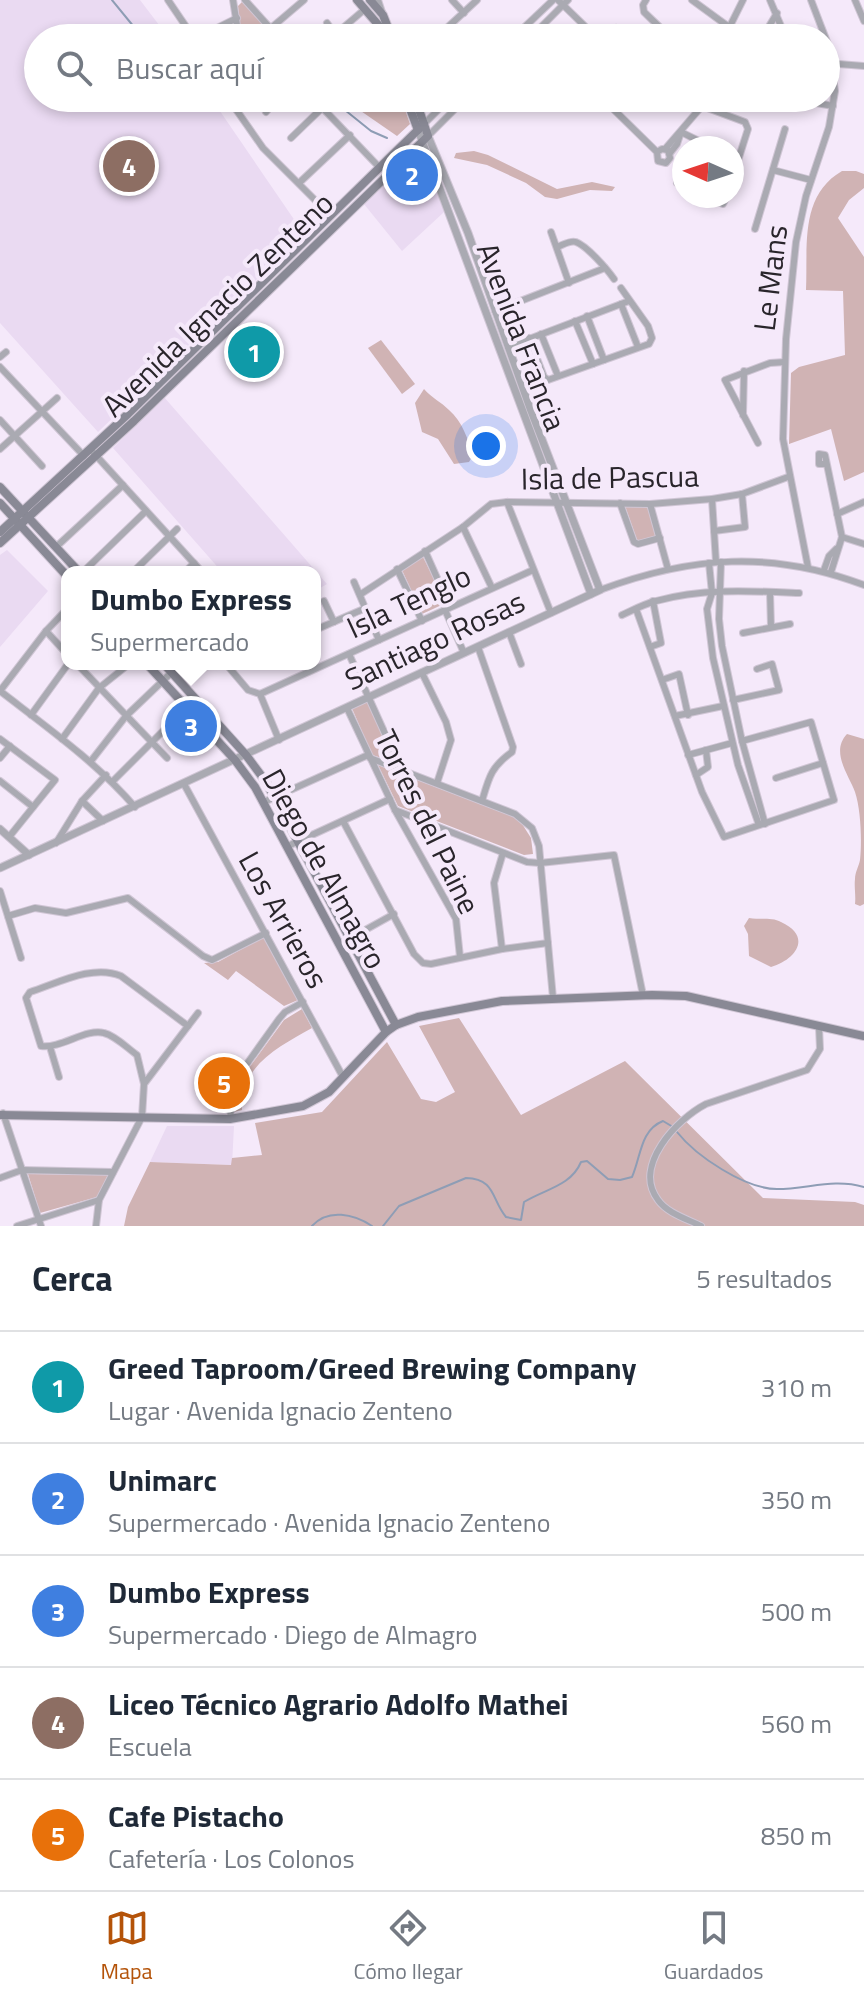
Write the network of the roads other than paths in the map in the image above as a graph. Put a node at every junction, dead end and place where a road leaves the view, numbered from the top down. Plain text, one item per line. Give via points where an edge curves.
1 (168, 0) edge
2 (245, 0) edge
3 (304, 0) edge
4 (357, 0) edge
5 (378, 0) edge
6 (452, 0) edge
7 (477, 0) edge
8 (646, 0) edge
9 (692, 0) edge
10 (743, 0) edge
11 (770, 0) edge
12 (811, 0) edge
13 (855, 0) edge
14 (236, 1) edge
15 (562, 1) edge
16 (367, 4) edge
17 (464, 13) junction
18 (777, 13) junction
19 (383, 15) junction
20 (237, 18) junction
21 (864, 21) edge
22 (184, 24) edge
23 (225, 24) edge
24 (238, 24) edge
25 (267, 24) edge
26 (276, 24) edge
27 (346, 24) edge
28 (379, 24) edge
29 (387, 24) edge
30 (452, 24) edge
31 (528, 24) edge
32 (546, 24) edge
33 (583, 24) edge
34 (656, 24) edge
35 (724, 24) edge
36 (731, 24) edge
37 (770, 24) edge
38 (781, 24) edge
39 (821, 24) edge
40 (840, 65) edge
41 (864, 66) edge
42 (238, 112) edge
43 (318, 112) edge
44 (326, 112) edge
45 (413, 112) edge
46 (418, 112) edge
47 (436, 112) edge
48 (452, 112) edge
49 (616, 112) edge
50 (697, 112) edge
51 (718, 112) edge
52 (832, 112) edge
53 (421, 127) junction
54 (785, 129) dead end
55 (681, 132) junction
56 (350, 135) junction
57 (688, 136) edge
58 (744, 137) edge
59 (291, 138) dead end
60 (425, 139) junction
61 (668, 151) junction
62 (657, 152) junction
63 (379, 167) junction
64 (773, 170) junction
65 (811, 180) junction
66 (299, 183) junction
67 (330, 215) junction
68 (755, 229) dead end
69 (551, 232) dead end
70 (314, 237) junction
71 (557, 247) junction
72 (605, 268) junction
73 (614, 279) dead end
74 (569, 283) junction
75 (621, 288) dead end
76 (625, 302) junction
77 (495, 311) junction
78 (486, 314) junction
79 (587, 316) junction
80 (575, 321) junction
81 (541, 334) junction
82 (529, 338) junction
83 (508, 347) junction
84 (638, 347) junction
85 (508, 358) junction
86 (604, 360) junction
87 (785, 362) junction
88 (593, 364) junction
89 (0, 367) edge
90 (744, 371) junction
91 (558, 376) junction
92 (57, 398) dead end
93 (41, 412) junction
94 (743, 415) junction
95 (0, 420) edge
96 (15, 436) junction
97 (758, 443) dead end
98 (0, 449) edge
99 (90, 454) junction
100 (825, 464) dead end
101 (42, 466) dead end
102 (788, 477) junction
103 (123, 485) junction
104 (0, 487) edge
105 (742, 494) junction
106 (712, 499) junction
107 (507, 502) junction
108 (562, 502) junction
109 (864, 502) edge
110 (0, 503) edge
111 (620, 503) junction
112 (650, 504) junction
113 (146, 511) junction
114 (26, 514) junction
115 (837, 514) junction
116 (17, 522) junction
117 (463, 527) junction
118 (177, 529) dead end
119 (714, 531) junction
120 (0, 532) edge
121 (170, 537) junction
122 (842, 537) junction
123 (660, 538) junction
124 (0, 543) edge
125 (864, 544) edge
126 (56, 547) junction
127 (425, 551) junction
128 (194, 563) junction
129 (716, 563) junction
130 (75, 566) edge
131 (87, 566) edge
132 (139, 566) edge
133 (191, 566) edge
134 (197, 566) edge
135 (808, 567) junction
136 (397, 569) junction
137 (668, 569) junction
138 (61, 570) edge
139 (533, 570) junction
140 (827, 571) junction
141 (354, 582) dead end
142 (864, 585) edge
143 (492, 588) junction
144 (600, 590) junction
145 (770, 592) junction
146 (712, 593) junction
147 (722, 593) junction
148 (799, 593) dead end
149 (361, 594) junction
150 (591, 594) junction
151 (324, 601) dead end
152 (653, 601) junction
153 (366, 608) junction
154 (448, 608) junction
155 (636, 609) junction
156 (551, 613) junction
157 (61, 615) edge
158 (622, 615) dead end
159 (422, 621) junction
160 (334, 622) junction
161 (790, 624) dead end
162 (321, 627) edge
163 (771, 627) junction
164 (46, 631) junction
165 (509, 632) junction
166 (743, 633) dead end
167 (379, 640) junction
168 (61, 647) edge
169 (478, 647) junction
170 (650, 647) junction
171 (464, 653) junction
172 (349, 654) junction
173 (521, 664) dead end
174 (321, 667) edge
175 (757, 669) dead end
176 (64, 670) edge
177 (82, 670) edge
178 (122, 670) edge
179 (153, 670) edge
180 (169, 670) edge
181 (231, 670) edge
182 (313, 670) edge
183 (171, 673) junction
184 (422, 673) junction
185 (662, 680) junction
186 (163, 681) junction
187 (99, 688) junction
188 (0, 691) edge
189 (260, 694) junction
190 (368, 698) junction
191 (733, 700) junction
192 (723, 706) junction
193 (187, 707) junction
194 (347, 708) junction
195 (31, 715) junction
196 (688, 715) junction
197 (126, 716) junction
198 (675, 716) junction
199 (0, 739) edge
200 (62, 739) junction
201 (279, 740) junction
202 (742, 741) junction
203 (153, 743) junction
204 (732, 743) junction
205 (10, 746) junction
206 (706, 750) junction
207 (246, 755) junction
208 (688, 755) junction
209 (369, 756) junction
210 (0, 758) edge
211 (167, 758) dead end
212 (235, 760) junction
213 (91, 761) junction
214 (823, 763) junction
215 (401, 769) junction
216 (106, 775) junction
217 (696, 775) junction
218 (776, 778) dead end
219 (0, 781) edge
220 (113, 781) junction
221 (437, 783) junction
222 (184, 784) junction
223 (275, 796) junction
224 (390, 799) junction
225 (82, 801) junction
226 (482, 801) junction
227 (264, 802) junction
228 (33, 807) junction
229 (135, 807) junction
230 (395, 810) junction
231 (103, 821) junction
232 (343, 821) junction
233 (762, 824) junction
234 (0, 829) edge
235 (9, 837) junction
236 (298, 841) junction
237 (56, 843) junction
238 (288, 846) junction
239 (503, 853) junction
240 (29, 855) junction
241 (540, 863) junction
242 (0, 868) edge
243 (0, 891) edge
244 (394, 914) junction
245 (8, 916) junction
246 (266, 933) junction
247 (350, 938) junction
248 (548, 943) junction
249 (340, 944) junction
250 (502, 949) junction
251 (460, 957) junction
252 (21, 958) dead end
253 (643, 995) junction
254 (553, 998) junction
255 (303, 1002) junction
256 (198, 1013) dead end
257 (396, 1025) junction
258 (188, 1026) junction
259 (819, 1027) junction
260 (386, 1032) junction
261 (864, 1036) edge
262 (50, 1047) junction
263 (59, 1077) dead end
264 (343, 1077) junction
265 (144, 1084) junction
266 (2, 1114) edge
267 (142, 1117) junction
268 (230, 1119) junction
269 (22, 1170) junction
270 (113, 1172) junction
271 (0, 1178) edge
272 (99, 1200) junction
273 (40, 1222) edge
274 (17, 1226) edge
275 (96, 1226) edge
276 (701, 1226) edge

1 - 22 street
2 - 25 street
3 - 26 street
4 - 16 main road
5 - 19 street
6 - 17 street
7 - 17 street
8 - 34 street via 644,12
9 - 35 street
10 - 36 street
11 - 18 street
12 - 39 street, Le Mans
13 - 21 street
14 - 20 street
15 - 31 street
15 - 32 street
15 - 33 street
16 - 19 main road
16 - 27 street
16 - 28 main road
17 - 30 street
18 - 37 street
18 - 38 street
19 - 29 main road
20 - 23 street
20 - 24 street
40 - 41 street
42 - 66 street via 263,148
43 - 59 street
44 - 56 street
45 - 53 main road, Avenida Francia
46 - 53 main road, Avenida Francia
47 - 53 street, Avenida Ignacio Zenteno
48 - 60 street, Avenida Ignacio Zenteno
49 - 62 street
50 - 55 street
51 - 58 street via 745,122
52 - 65 street, Le Mans
53 - 60 main road, Avenida Francia
53 - 63 main road, Avenida Ignacio Zenteno
54 - 64 street
55 - 57 street
55 - 61 street
56 - 63 street
56 - 66 street
60 - 70 main road, Avenida Ignacio Zenteno
60 - 77 street, Avenida Francia via 468,233
60 - 78 street, Avenida Francia
61 - 62 street
61 - 62 street via 669,161 663,163
63 - 67 main road, Avenida Ignacio Zenteno
64 - 65 street
64 - 68 street
65 - 87 street, Le Mans via 796,242
66 - 67 street
67 - 70 main road, Avenida Ignacio Zenteno
69 - 71 street
70 - 99 main road, Avenida Ignacio Zenteno
71 - 72 street via 574,241
71 - 74 street
72 - 73 street
72 - 74 street
74 - 77 street
75 - 76 street
76 - 79 street
76 - 84 street
76 - 84 street via 652,338
77 - 78 street
77 - 83 street, Avenida Francia
78 - 85 street, Avenida Francia
79 - 80 street
79 - 86 street
80 - 81 street
80 - 88 street
81 - 82 street
81 - 91 street
82 - 83 street
82 - 91 street via 544,377
83 - 85 street, Avenida Francia
84 - 86 street
85 - 108 street, Avenida Francia
86 - 88 street
87 - 90 street
87 - 102 street, Le Mans via 783,439
88 - 91 street
89 - 93 street
90 - 94 street
90 - 94 street via 727,377 725,383
92 - 93 street
93 - 96 street
93 - 99 street
94 - 97 street
95 - 96 street
96 - 98 street
96 - 101 street
99 - 103 street
99 - 114 main road, Avenida Ignacio Zenteno
100 - 115 street
102 - 105 street, Isla de Pascua
102 - 135 street, Le Mans
103 - 113 street
103 - 126 street
104 - 114 main road
105 - 106 street, Isla de Pascua
105 - 119 street via 745,527
106 - 112 street, Isla de Pascua
106 - 119 street
107 - 108 street, Isla de Pascua
107 - 117 street, Isla de Pascua via 491,504
107 - 139 street
108 - 111 street, Isla de Pascua
108 - 144 street, Avenida Francia
108 - 150 street, Avenida Francia
109 - 115 street
110 - 116 main road
111 - 112 street, Isla de Pascua
111 - 123 street via 634,542
112 - 123 street
113 - 121 street
113 - 131 street
114 - 116 main road, Avenida Ignacio Zenteno
114 - 126 main road
115 - 122 street
116 - 120 main road, Avenida Ignacio Zenteno
116 - 124 main road, Avenida Ignacio Zenteno
116 - 138 main road
117 - 127 street, Isla de Pascua
117 - 143 street
118 - 121 street
119 - 129 street
121 - 128 street
121 - 132 street
122 - 125 street
122 - 140 street via 829,556
123 - 137 street
126 - 130 main road
127 - 136 street, Isla de Pascua
127 - 154 street
128 - 133 street
128 - 134 street
129 - 135 street, Santiago Rosas
129 - 137 street, Santiago Rosas
129 - 146 street
129 - 147 street
135 - 140 street, Santiago Rosas
136 - 149 street, Isla de Pascua
136 - 159 street
137 - 144 street, Santiago Rosas
139 - 143 street, Isla Tenglo
139 - 156 street
140 - 142 street, Santiago Rosas
141 - 149 street
143 - 154 street, Isla Tenglo
144 - 150 street, Santiago Rosas
145 - 147 street
145 - 148 street
145 - 163 street
146 - 147 street
146 - 152 street
146 - 192 street via 707,609
147 - 191 street via 719,619
149 - 153 street
150 - 156 street, Santiago Rosas
151 - 160 street
152 - 155 street
152 - 170 street via 661,643
153 - 160 street
153 - 167 street
154 - 159 street, Isla Tenglo
154 - 171 street
155 - 158 street
155 - 170 street
156 - 165 street, Santiago Rosas
157 - 164 street
159 - 167 street, Isla Tenglo
160 - 162 street
161 - 163 street
163 - 166 street
164 - 168 street
164 - 188 street
165 - 169 street, Santiago Rosas
165 - 173 street
167 - 172 street, Isla Tenglo
169 - 171 street, Santiago Rosas
169 - 226 street via 513,747 493,769
170 - 185 street
171 - 184 street, Santiago Rosas
172 - 174 street, Isla Tenglo
172 - 190 street
175 - 191 street via 772,664 779,690
176 - 195 street
177 - 187 street
178 - 187 street
179 - 186 main road, Diego de Almagro
180 - 183 main road, Diego de Almagro
181 - 189 street via 248,690
182 - 189 street, Isla Tenglo
183 - 186 street
183 - 207 main road, Diego de Almagro
184 - 190 street, Santiago Rosas
184 - 221 street via 450,736
185 - 196 street via 679,674
185 - 198 street
186 - 193 main road, Diego de Almagro
186 - 197 street
187 - 197 street
187 - 200 street
188 - 195 street
189 - 201 street
190 - 194 street, Santiago Rosas
190 - 215 street
191 - 202 street
192 - 196 street
192 - 204 street
193 - 203 street
193 - 212 main road, Diego de Almagro
194 - 201 street, Santiago Rosas
194 - 209 street, Torres del Paine
195 - 200 street
196 - 198 street
197 - 203 street
197 - 213 street
198 - 208 street
199 - 205 street
200 - 213 street
201 - 207 street, Santiago Rosas
202 - 214 street via 811,722
202 - 233 street
203 - 211 street
203 - 220 street
204 - 206 street
204 - 233 street
205 - 210 street
205 - 228 street via 55,780
206 - 208 street
206 - 217 street via 708,767
207 - 212 street, Santiago Rosas
207 - 223 main road, Diego de Almagro
208 - 217 street
209 - 215 street
209 - 223 street
209 - 224 street, Torres del Paine
212 - 222 street, Santiago Rosas
212 - 227 main road, Diego de Almagro
213 - 216 street
214 - 218 street
214 - 233 street via 834,800
215 - 221 street
216 - 220 street
216 - 225 street
217 - 233 street via 724,837
219 - 228 street
220 - 229 street
221 - 226 street
222 - 229 street, Santiago Rosas
222 - 246 street, Los Arrieros
223 - 227 street
223 - 236 main road, Diego de Almagro
224 - 230 street, Torres del Paine
224 - 232 street
225 - 231 street
225 - 237 street
226 - 241 street via 529,824
227 - 238 main road, Diego de Almagro
228 - 235 street
229 - 231 street, Santiago Rosas
230 - 239 street
230 - 251 street, Torres del Paine via 456,919
231 - 237 street, Santiago Rosas
232 - 236 street
232 - 244 street
234 - 235 street
235 - 240 street
236 - 238 street
236 - 247 main road, Diego de Almagro
237 - 240 street, Santiago Rosas
238 - 249 main road, Diego de Almagro
239 - 241 street
239 - 250 street via 494,880
240 - 242 street, Santiago Rosas
241 - 248 street
241 - 253 street via 614,855
243 - 245 street
244 - 247 street
244 - 251 street via 420,961 431,964
245 - 246 street via 35,908 66,913 128,898 212,960
245 - 252 street
246 - 255 street, Los Arrieros
247 - 249 street
247 - 257 main road, Diego de Almagro
248 - 250 street
248 - 254 street
249 - 260 main road, Diego de Almagro
250 - 251 street
253 - 254 main road
253 - 259 main road via 686,996
254 - 257 main road via 495,1002
255 - 264 street, Los Arrieros
255 - 268 street via 285,1012 236,1079
256 - 258 street
257 - 260 main road
258 - 262 street via 121,976 96,972 30,992 26,998 41,1046
258 - 265 street
259 - 261 main road
259 - 276 street via 820,1049 807,1070 706,1104 669,1132 653,1165 652,1190 666,1208
260 - 264 main road
262 - 263 street
262 - 265 street via 105,1033 137,1055
264 - 268 main road via 308,1104
265 - 267 street
266 - 267 main road
266 - 269 street
267 - 268 main road
267 - 270 street
269 - 270 street
269 - 271 street
269 - 273 street
270 - 272 street
272 - 273 street
272 - 275 street
273 - 274 street

